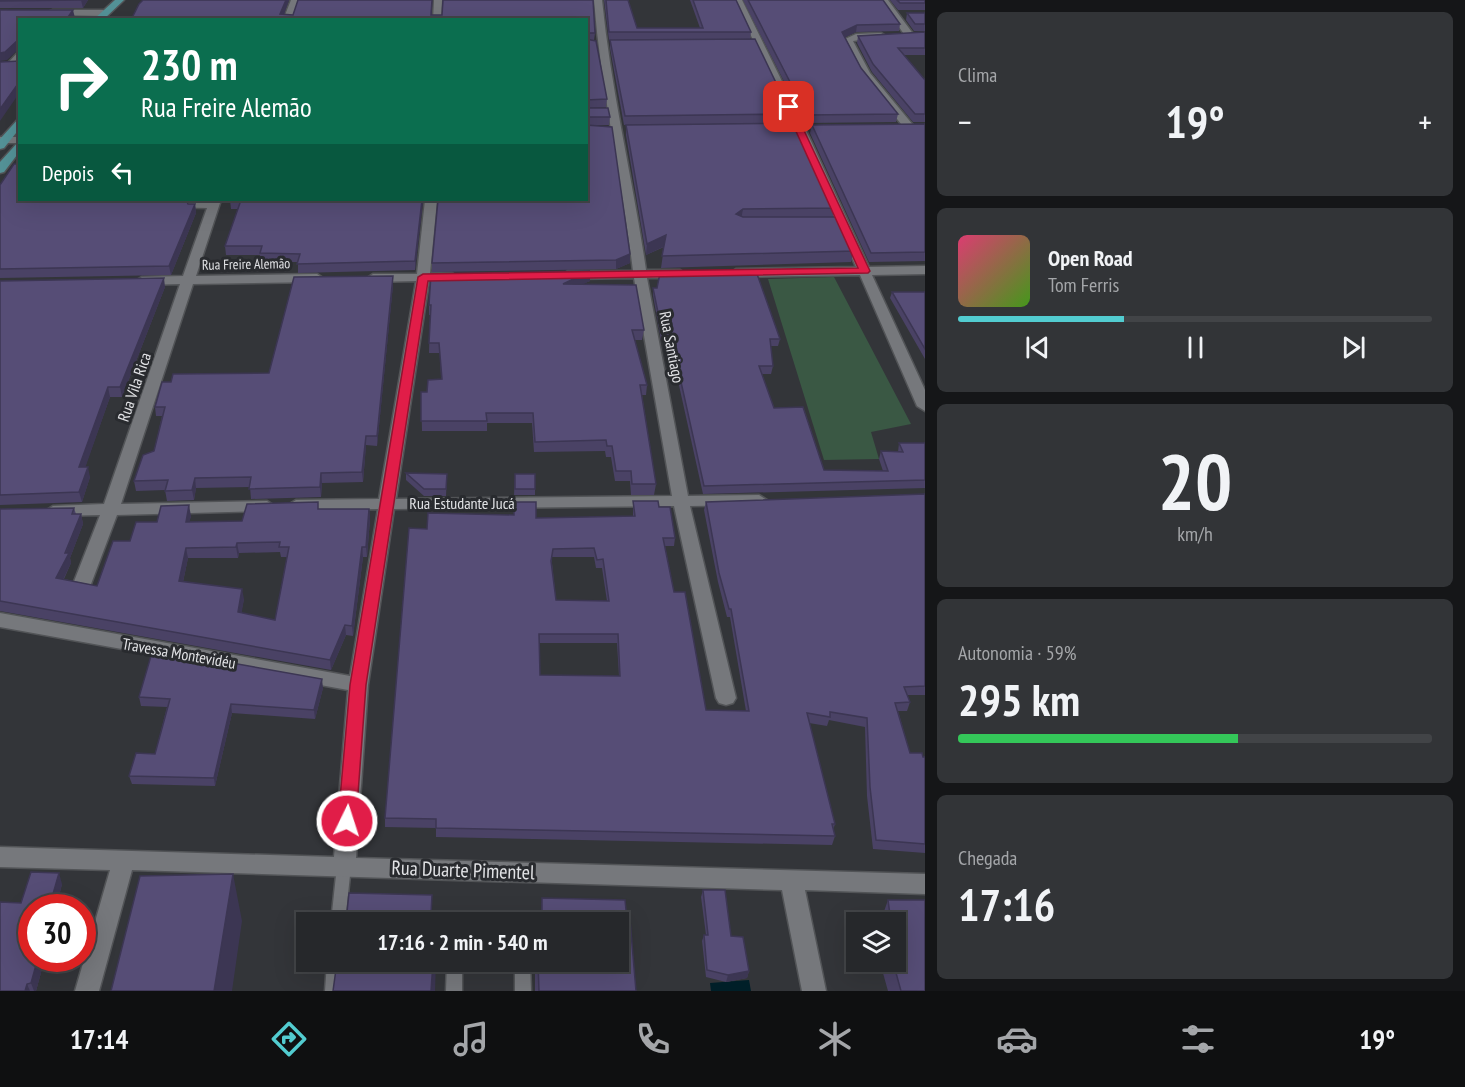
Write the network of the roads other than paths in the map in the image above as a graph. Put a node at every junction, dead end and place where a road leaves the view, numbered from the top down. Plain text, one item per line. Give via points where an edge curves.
1 (295, 0) edge
2 (438, 0) edge
3 (598, 0) edge
4 (738, 0) edge
5 (884, 0) edge
6 (124, 2) edge
7 (47, 13) edge
8 (895, 15) junction
9 (905, 15) edge
10 (100, 16) edge
11 (113, 18) edge
12 (288, 18) edge
13 (437, 18) edge
14 (898, 35) edge
15 (888, 36) edge
16 (598, 45) junction
17 (614, 45) edge
18 (18, 122) edge
19 (925, 127) edge
20 (1, 142) edge
21 (18, 142) edge
22 (18, 145) edge
23 (0, 170) edge
24 (431, 201) edge
25 (215, 202) edge
26 (158, 204) edge
27 (925, 270) edge
28 (864, 271) junction
29 (699, 273) edge
30 (723, 273) edge
31 (640, 274) junction
32 (557, 276) edge
33 (423, 277) junction
34 (467, 277) edge
35 (330, 278) edge
36 (353, 278) edge
37 (190, 280) junction
38 (131, 281) edge
39 (925, 406) edge
40 (771, 500) edge
41 (681, 502) junction
42 (389, 503) junction
43 (111, 509) junction
44 (33, 511) edge
45 (82, 584) edge
46 (0, 620) edge
47 (358, 685) junction
48 (726, 698) dead end
49 (0, 857) edge
50 (124, 859) junction
51 (344, 866) junction
52 (792, 880) junction
53 (925, 884) edge
54 (339, 912) edge
55 (334, 972) edge
56 (455, 972) edge
57 (523, 972) edge
58 (87, 991) edge
59 (333, 991) edge
60 (454, 991) edge
61 (523, 991) edge
62 (814, 991) edge

1 - 12 street
2 - 13 street
3 - 16 street, Rua Santiago
4 - 28 street via 751,43 799,128 837,223
5 - 8 street
6 - 10 main road
6 - 11 main road
7 - 10 street
8 - 9 street
8 - 14 street via 913,35
15 - 19 street via 848,40 903,127
16 - 17 lane
16 - 31 street, Rua Santiago via 610,111 618,130
18 - 20 main road
20 - 21 street
22 - 23 main road
24 - 33 street
25 - 26 street
25 - 37 street, Rua Vila Rica
27 - 28 street
28 - 30 street
28 - 39 street
29 - 31 street
31 - 32 street
31 - 41 street, Rua Santiago
33 - 34 street
33 - 36 street
33 - 42 street
35 - 37 street, Rua Freire Alemão
37 - 38 street, Rua Freire Alemão
37 - 43 street, Rua Vila Rica
40 - 41 street, Rua Estudante Jucá
41 - 42 street, Rua Estudante Jucá
41 - 48 street, Rua Santiago
42 - 43 street, Rua Estudante Jucá
42 - 47 street
43 - 44 street, Rua Estudante Jucá
43 - 45 street, Rua Vila Rica
46 - 47 street, Travessa Montevidéu
47 - 51 street
49 - 50 street, Rua Duarte Pimentel
50 - 51 street, Rua Duarte Pimentel
50 - 58 street
51 - 52 street, Rua Duarte Pimentel
51 - 54 lane
52 - 53 street, Rua Duarte Pimentel
52 - 62 street
55 - 59 lane
56 - 60 lane
57 - 61 lane

